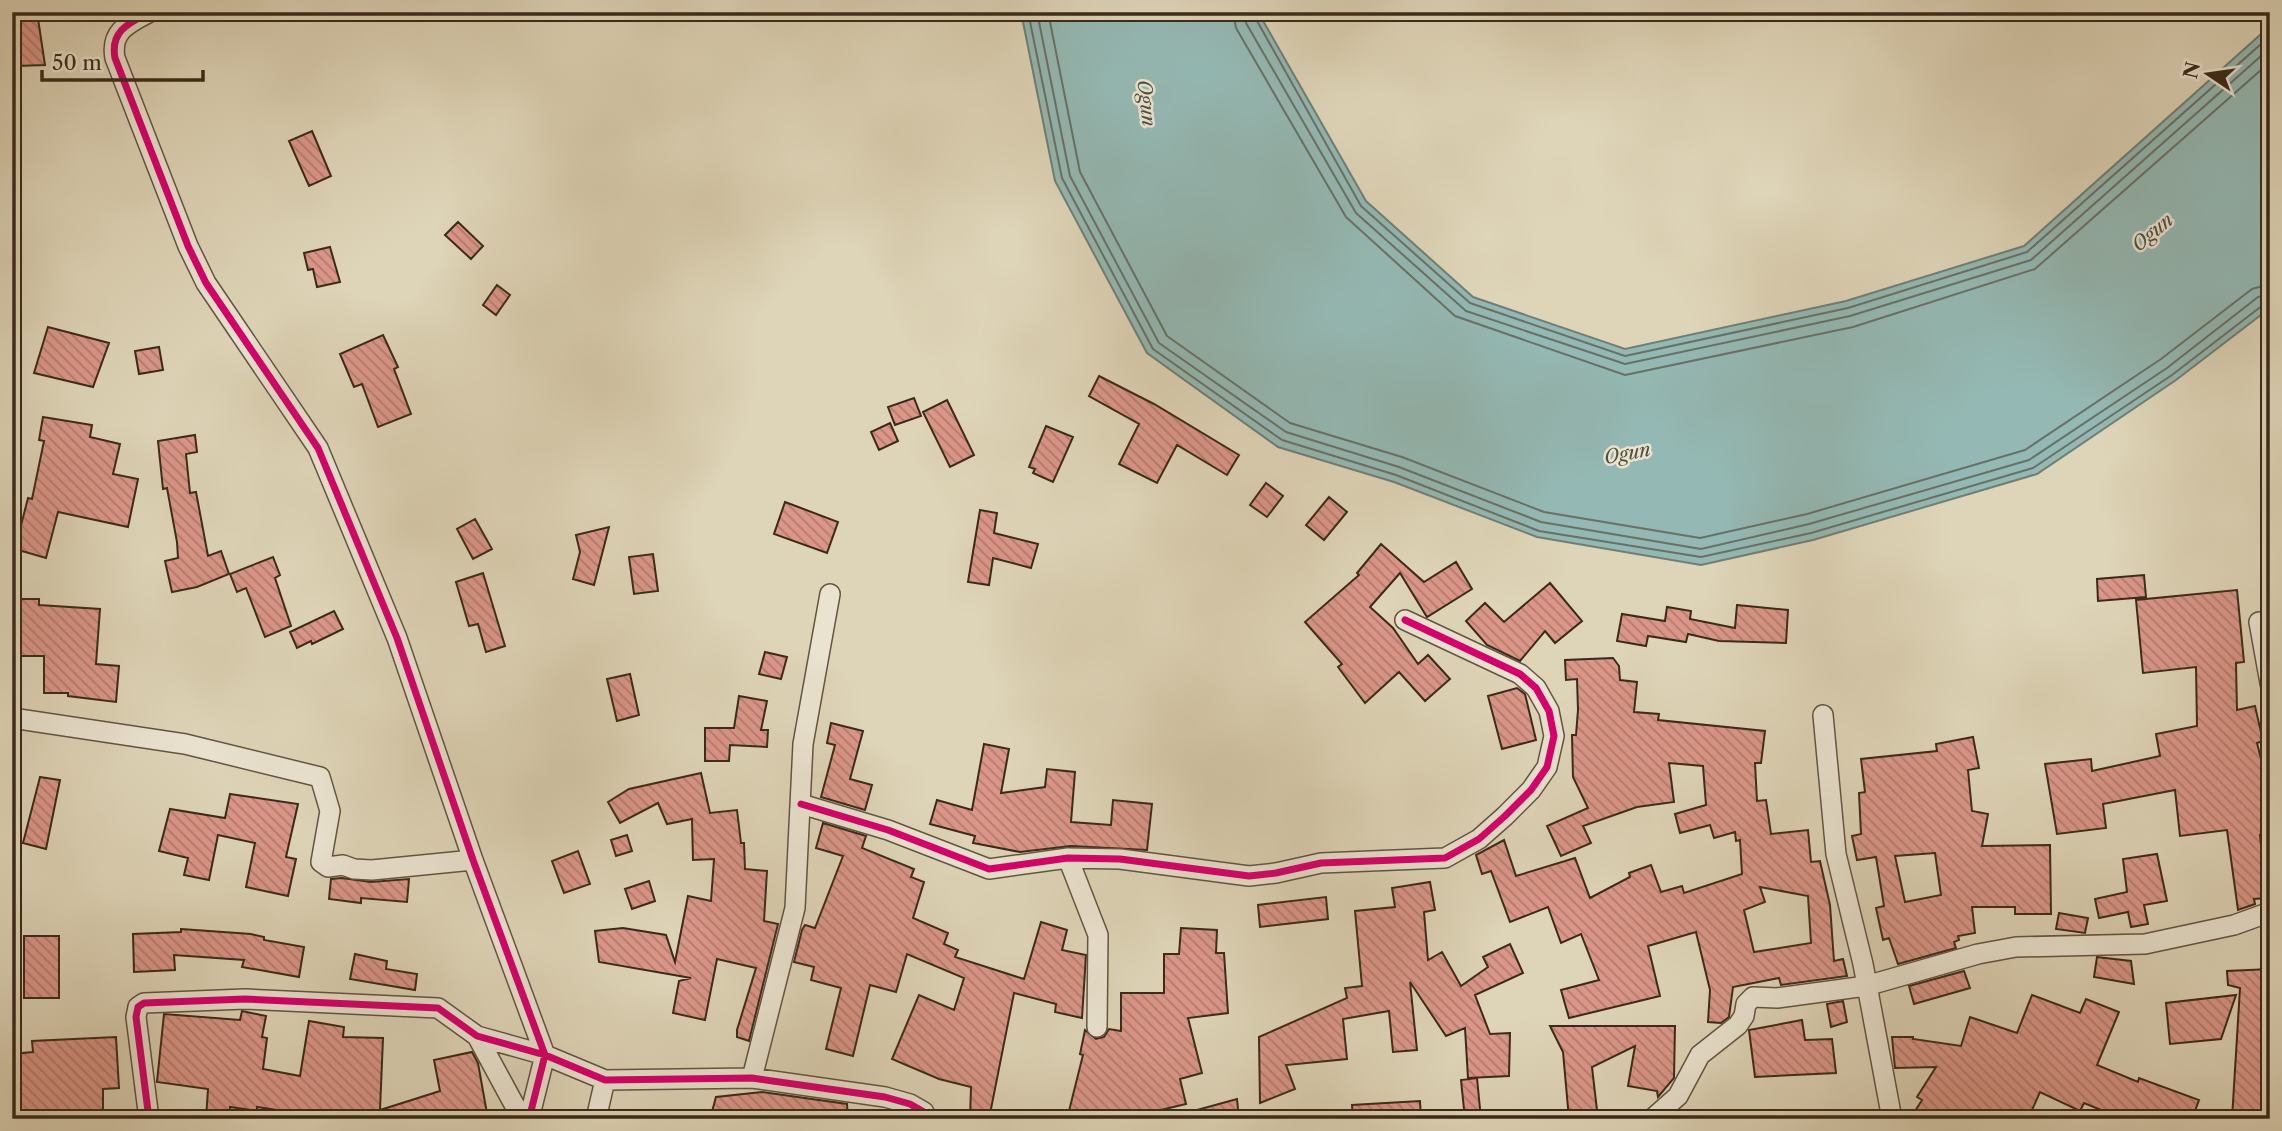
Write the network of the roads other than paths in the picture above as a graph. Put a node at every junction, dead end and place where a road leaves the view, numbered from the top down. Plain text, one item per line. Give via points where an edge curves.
1 (150, 12) edge
2 (830, 594) dead end
3 (1405, 620) dead end
4 (2259, 622) dead end
5 (2270, 684) edge
6 (1823, 715) dead end
7 (12, 718) edge
8 (801, 804) junction
9 (1068, 858) junction
10 (473, 860) junction
11 (2270, 912) edge
12 (1866, 986) junction
13 (1097, 1027) dead end
14 (477, 1037) junction
15 (545, 1055) junction
16 (752, 1078) junction
17 (605, 1080) junction
18 (149, 1119) edge
19 (522, 1119) edge
20 (529, 1119) edge
21 (596, 1119) edge
22 (926, 1119) edge
23 (1653, 1119) edge
24 (1892, 1119) edge

1 - 10 street via 118,32 115,58 206,283 326,463 397,638
2 - 8 street via 803,744
3 - 9 street via 1520,674 1536,688 1549,711 1554,736 1547,767 1531,790 1479,839 1445,858 1321,863 1249,876 1133,860
4 - 5 street
6 - 12 street via 1836,854
7 - 10 street via 185,744 320,777 330,811 321,862 328,867 372,870
8 - 9 street via 888,830 989,869
8 - 16 street via 792,931
9 - 13 street via 1098,935
10 - 15 street
11 - 12 street via 2234,925 2145,944 2016,947
12 - 23 street via 1753,997 1738,1026 1700,1055 1678,1096
12 - 24 street
14 - 15 street
14 - 18 street via 438,1009 245,999 145,1003 138,1007 136,1017
14 - 19 street
15 - 17 street
15 - 20 street
16 - 17 street
16 - 22 street via 885,1097 910,1104 924,1112
17 - 21 street

